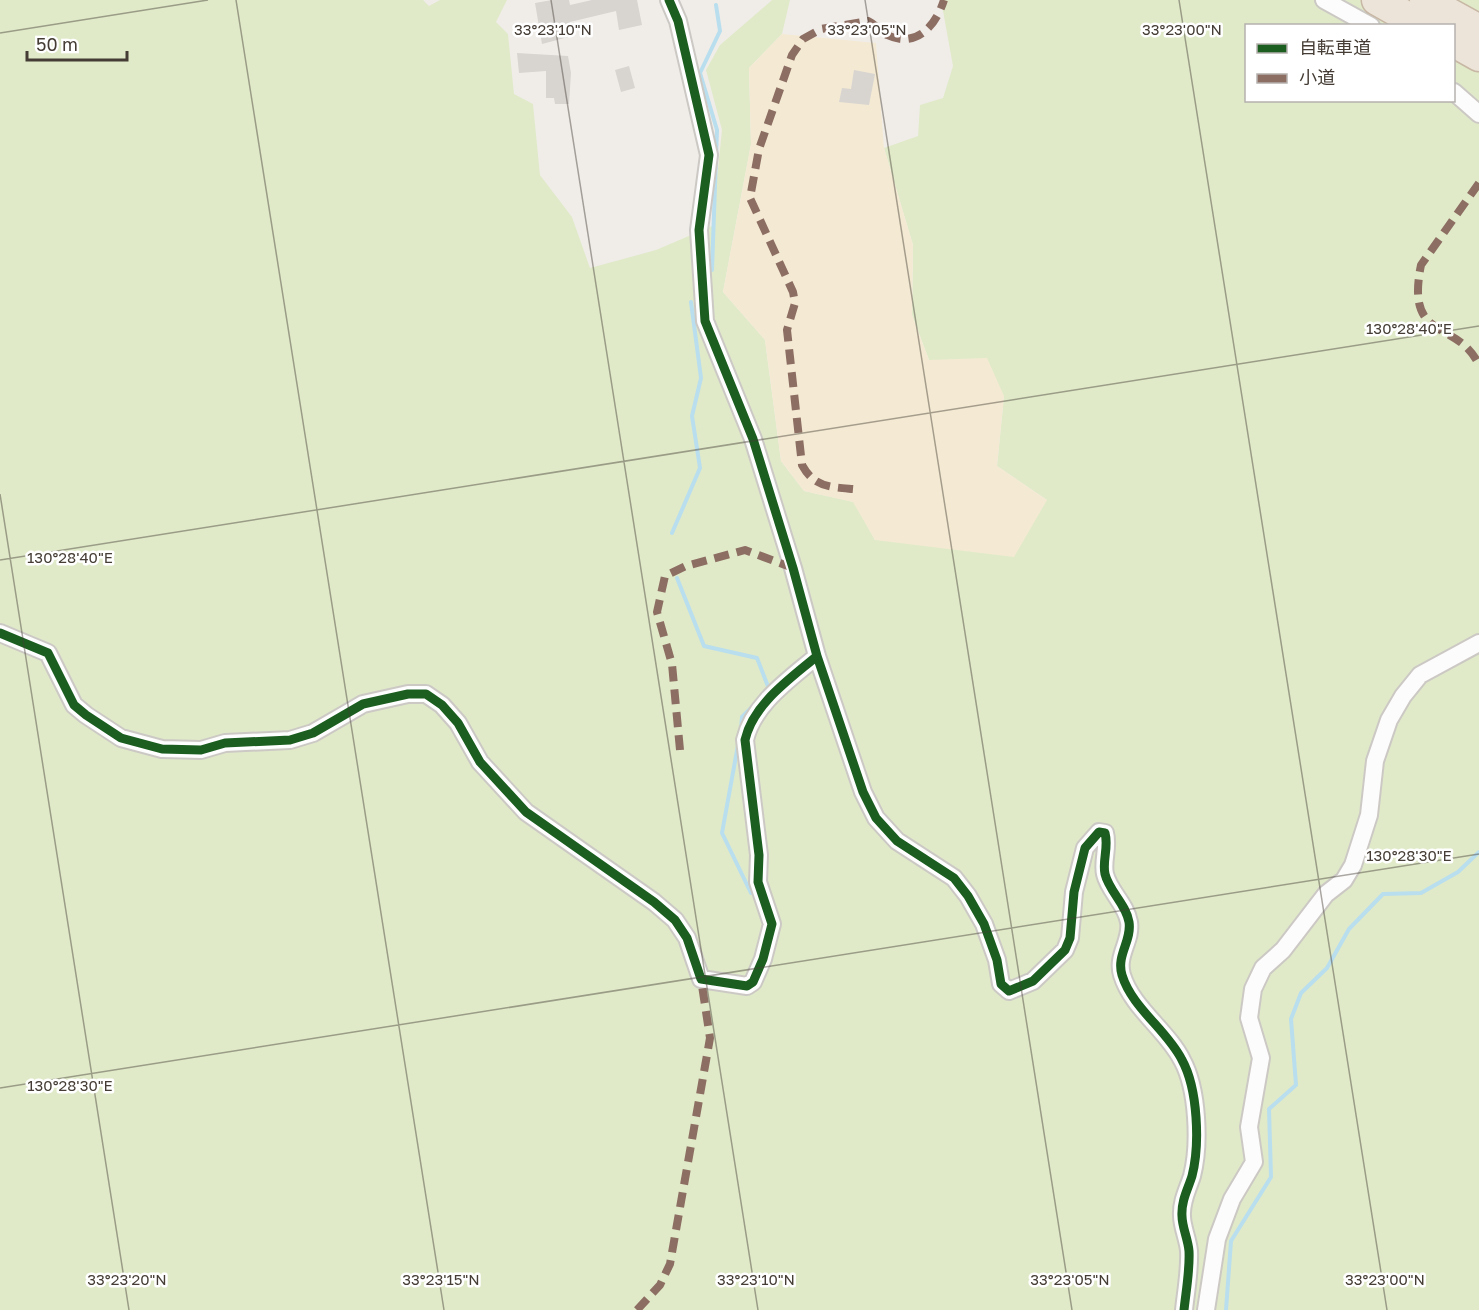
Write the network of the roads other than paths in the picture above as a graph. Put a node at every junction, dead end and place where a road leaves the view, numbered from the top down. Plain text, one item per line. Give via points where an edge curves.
1 (669, 0) edge
2 (1324, 0) edge
3 (1377, 0) edge
4 (1425, 0) edge
5 (1367, 24) edge
6 (1419, 24) edge
7 (1479, 30) edge
8 (1455, 43) edge
9 (1479, 56) edge
10 (1455, 93) edge
11 (1479, 114) edge
12 (0, 633) edge
13 (1479, 643) edge
14 (817, 656) junction
15 (1184, 1310) edge
16 (1206, 1310) edge

1 - 14 street via 678,21 709,155 699,230 705,321 753,439
2 - 5 street
3 - 6 highway
4 - 7 highway
8 - 9 highway
10 - 11 street
12 - 14 street via 48,653 74,705 86,716 121,738 162,749 201,750 225,743 290,740 313,733 363,704 426,694 458,723 480,762 526,812 675,920 687,938 701,979 747,986 753,982 772,924 758,882 759,855 745,740 749,723 769,699
13 - 16 street via 1420,675 1403,696 1389,720 1375,761 1369,815 1353,865 1283,950 1263,968 1253,989 1249,1018 1261,1058 1249,1127 1254,1162 1232,1199 1217,1239
14 - 15 street via 863,792 876,818 897,841 954,878 968,896 984,924 1001,984 1010,991 1033,981 1065,950 1085,848 1098,832 1105,833 1108,850 1104,871 1129,922 1121,951 1122,976 1182,1060 1193,1090 1196,1126 1192,1175 1182,1215 1189,1251

